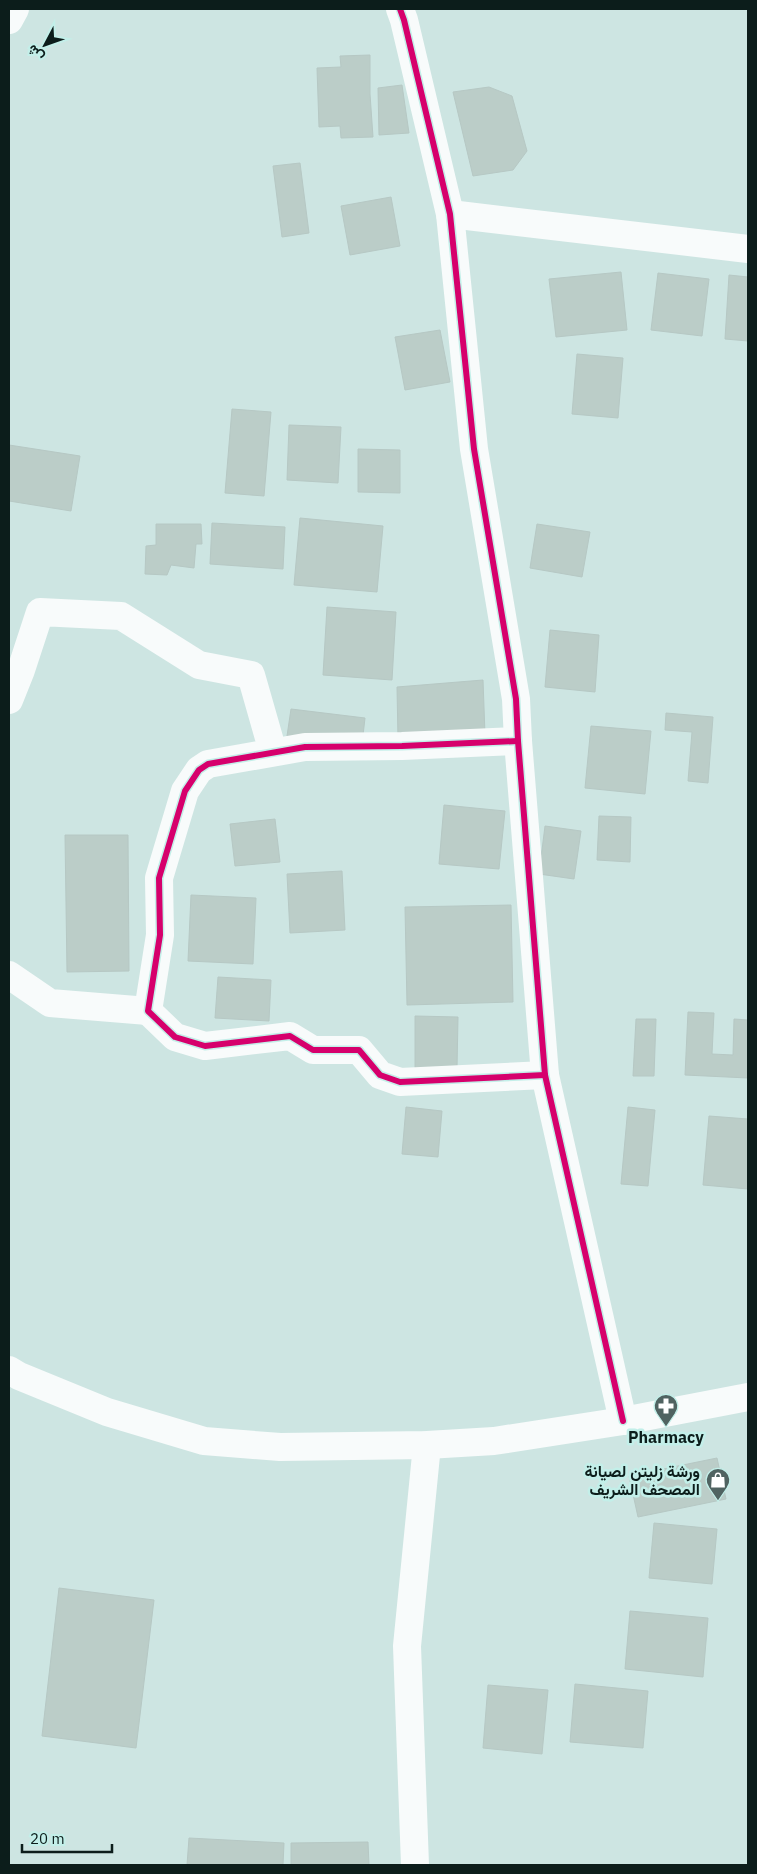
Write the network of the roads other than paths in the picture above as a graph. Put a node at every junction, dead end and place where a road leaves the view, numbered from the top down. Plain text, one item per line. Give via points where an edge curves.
1 (15, 9) edge
2 (400, 9) edge
3 (9, 20) edge
4 (450, 214) junction
5 (748, 249) edge
6 (9, 700) edge
7 (518, 740) junction
8 (274, 752) junction
9 (9, 975) edge
10 (148, 1011) junction
11 (544, 1075) junction
12 (9, 1370) edge
13 (748, 1397) edge
14 (623, 1421) junction
15 (427, 1445) junction
16 (415, 1865) edge

1 - 3 street
2 - 4 street
4 - 5 street
4 - 7 street via 474,449 516,699
6 - 8 street via 40,612 121,616 199,665 251,675
7 - 8 street via 305,747
7 - 11 street
8 - 10 street via 208,764 199,770 185,791 159,878 160,935
9 - 10 street via 50,1002
10 - 11 street via 175,1037 205,1046 290,1036 313,1050 359,1050 380,1075 400,1082
11 - 14 street
12 - 15 street via 107,1412 204,1441 280,1447
13 - 14 street
14 - 15 street via 494,1441
15 - 16 street via 407,1646

